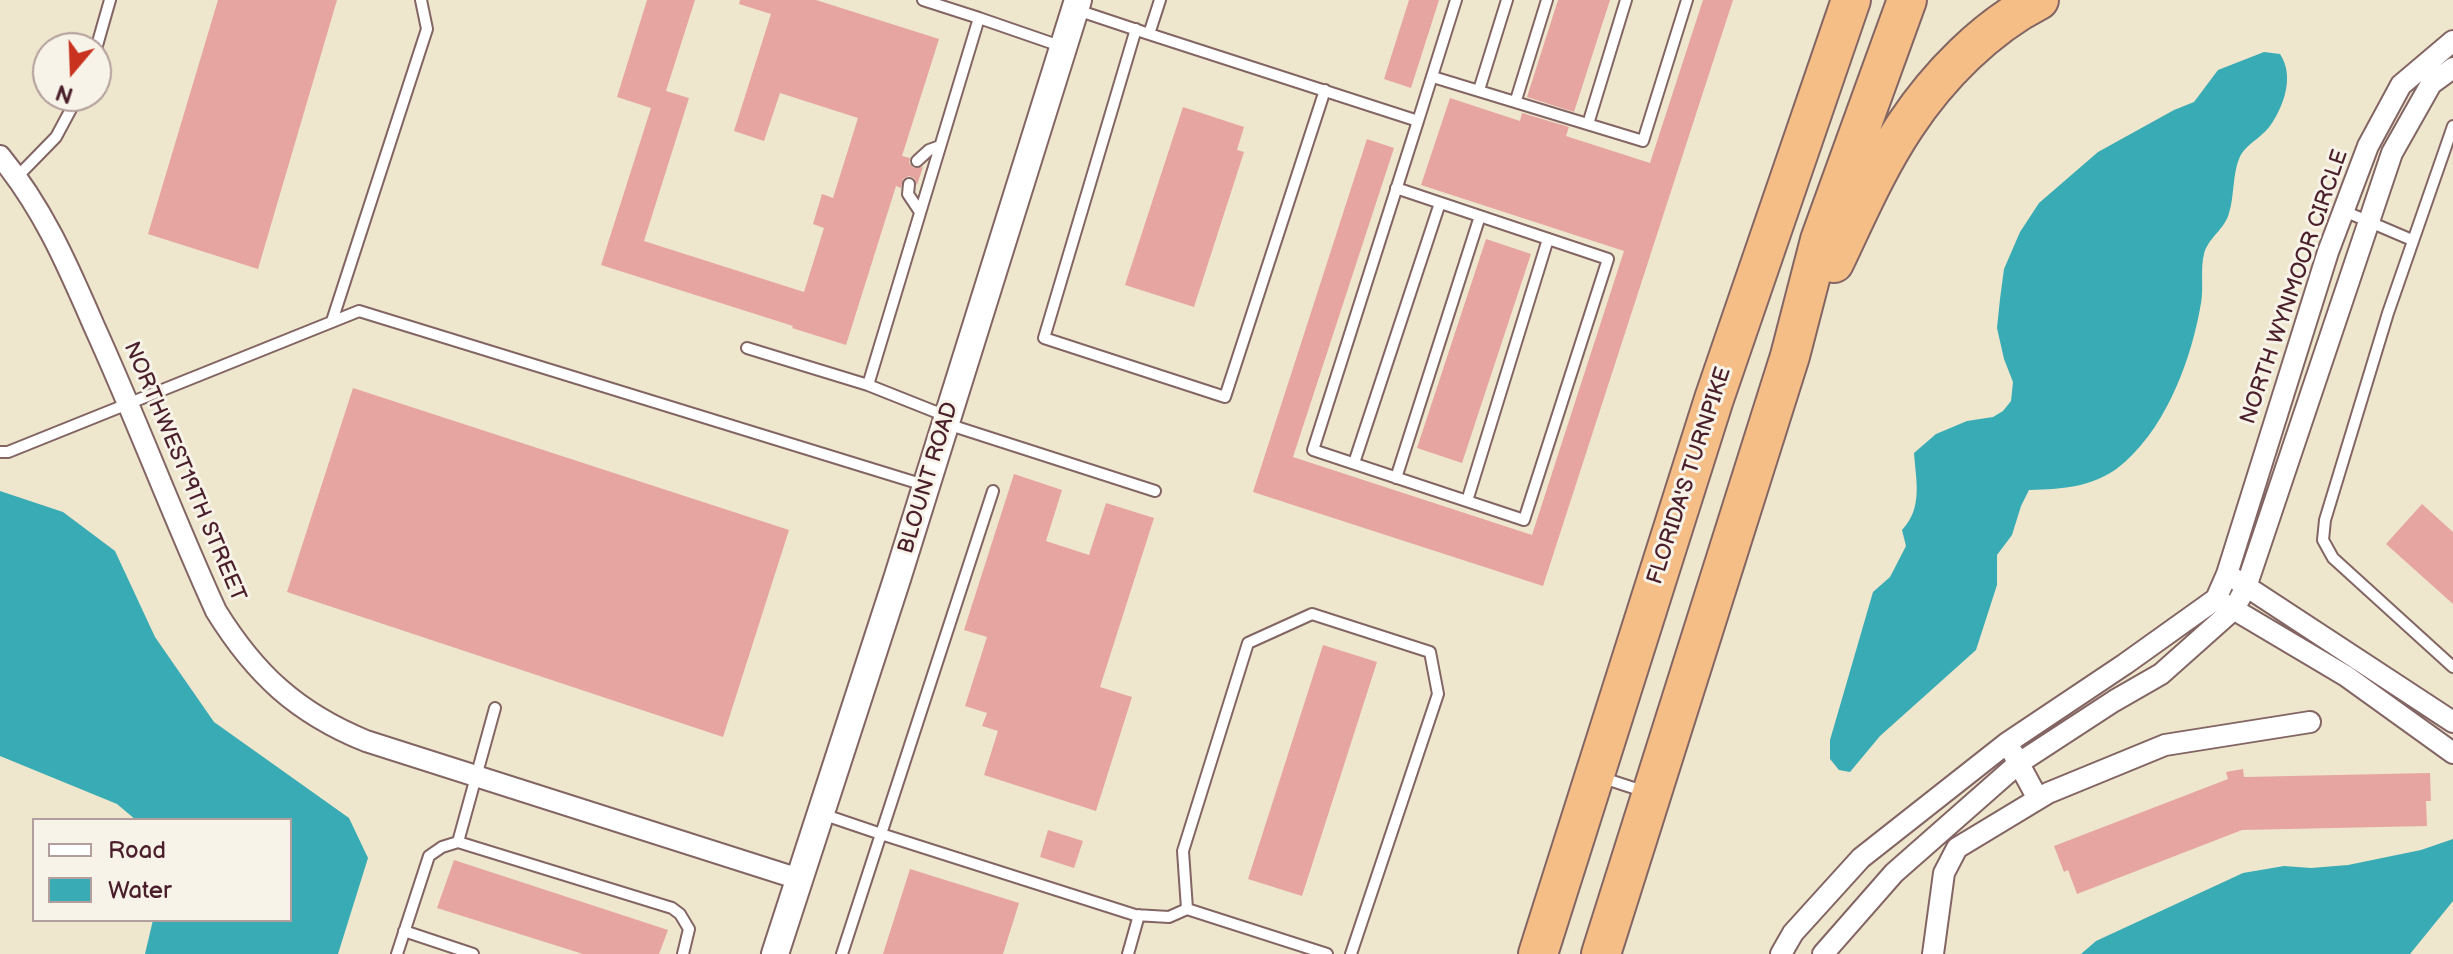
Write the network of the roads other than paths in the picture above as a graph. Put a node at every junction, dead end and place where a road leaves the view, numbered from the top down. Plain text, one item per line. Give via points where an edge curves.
1 (110, 0) edge
2 (421, 0) edge
3 (923, 0) edge
4 (1160, 0) edge
5 (1456, 0) edge
6 (1507, 0) edge
7 (1547, 0) edge
8 (1626, 0) edge
9 (1687, 0) edge
10 (1851, 0) edge
11 (1907, 0) edge
12 (2039, 0) edge
13 (1076, 5) edge
14 (979, 18) junction
15 (1136, 29) junction
16 (101, 32) edge
17 (1149, 34) junction
18 (2453, 41) edge
19 (1063, 47) junction
20 (2453, 68) edge
21 (1433, 77) junction
22 (1325, 90) junction
23 (1479, 90) junction
24 (1516, 100) junction
25 (69, 112) edge
26 (1418, 121) junction
27 (1588, 124) junction
28 (2453, 126) edge
29 (940, 146) junction
30 (0, 156) edge
31 (917, 161) dead end
32 (17, 177) junction
33 (909, 184) dead end
34 (1396, 188) junction
35 (1440, 203) junction
36 (2344, 211) junction
37 (920, 212) junction
38 (1480, 216) junction
39 (2369, 221) junction
40 (1548, 239) junction
41 (2412, 240) junction
42 (332, 321) junction
43 (747, 348) dead end
44 (1790, 356) junction
45 (868, 385) junction
46 (129, 402) junction
47 (947, 420) junction
48 (0, 452) edge
49 (1354, 463) junction
50 (1396, 478) junction
51 (926, 486) junction
52 (993, 491) dead end
53 (1155, 491) dead end
54 (1467, 501) junction
55 (2227, 574) junction
56 (2246, 587) junction
57 (2216, 599) junction
58 (2234, 609) junction
59 (2453, 667) edge
60 (495, 708) dead end
61 (2452, 719) edge
62 (2310, 722) dead end
63 (2436, 740) junction
64 (2007, 743) junction
65 (2453, 753) edge
66 (2019, 763) junction
67 (475, 775) junction
68 (1595, 775) junction
69 (1653, 794) junction
70 (2038, 799) junction
71 (820, 813) junction
72 (881, 834) junction
73 (458, 842) junction
74 (799, 879) junction
75 (1187, 909) junction
76 (1139, 915) junction
77 (404, 931) junction
78 (397, 954) edge
79 (473, 954) edge
80 (683, 954) edge
81 (775, 954) edge
82 (842, 954) edge
83 (1128, 954) edge
84 (1327, 954) edge
85 (1351, 954) edge
86 (1538, 954) edge
87 (1601, 954) edge
88 (1781, 954) edge
89 (1823, 954) edge
90 (1933, 954) edge

1 - 16 lane
2 - 42 lane via 427,29
3 - 14 lane
4 - 17 lane
5 - 21 lane
6 - 23 lane
7 - 24 lane
8 - 27 lane
9 - 27 lane via 1643,141
10 - 68 highway, FLORIDA'S TURNPIKE via 1714,399
11 - 44 highway via 1820,240
12 - 44 highway via 1961,56 1905,125
13 - 15 lane
13 - 19 street, BLOUNT ROAD
14 - 19 lane
14 - 29 lane
15 - 17 lane
15 - 22 lane via 1044,338 1225,397
17 - 22 lane
18 - 36 street, NORTH WYNMOOR CIRCLE via 2401,85 2368,146
19 - 47 street, BLOUNT ROAD
20 - 39 street via 2431,84 2392,153
21 - 23 lane
21 - 26 lane
22 - 26 lane
23 - 24 lane
24 - 27 lane
25 - 32 lane via 56,137
26 - 34 lane
28 - 41 lane
29 - 31 lane
29 - 37 lane
30 - 32 street, NORTHWEST19TH STREET
32 - 46 street, NORTHWEST19TH STREET via 51,232
33 - 37 lane via 908,194
34 - 35 lane
34 - 49 lane via 1313,450
35 - 38 lane
35 - 49 lane
36 - 39 lane
36 - 55 street, NORTH WYNMOOR CIRCLE
37 - 45 lane
38 - 40 lane
38 - 50 lane
39 - 41 lane
39 - 56 street
40 - 54 lane
40 - 54 lane via 1608,259 1524,520
41 - 59 lane via 2362,394 2323,540 2333,558
42 - 46 lane
42 - 51 lane via 359,311
43 - 45 lane
44 - 69 highway
45 - 47 lane
46 - 48 lane
46 - 67 street, NORTHWEST19TH STREET via 216,611 251,662 325,722 366,741
47 - 51 street, BLOUNT ROAD
47 - 53 lane
49 - 50 lane
50 - 54 lane
51 - 71 street, BLOUNT ROAD
52 - 72 lane
55 - 56 street
55 - 57 street, NORTH WYNMOOR CIRCLE
56 - 58 street
56 - 61 street
57 - 58 street
57 - 64 street
58 - 63 street via 2346,676
58 - 66 street via 2161,674
60 - 67 lane
61 - 63 lane
62 - 70 street via 2165,745
63 - 65 street
64 - 66 street
64 - 88 street via 1861,858 1793,933
66 - 70 street
66 - 89 street via 1894,873
67 - 73 lane
67 - 74 street, NORTHWEST19TH STREET
68 - 69 lane
68 - 86 highway, FLORIDA'S TURNPIKE
69 - 87 highway
70 - 90 street via 1957,848 1944,873
71 - 72 lane
71 - 74 street, BLOUNT ROAD
72 - 76 lane
72 - 82 lane
73 - 77 lane via 429,856
73 - 80 lane via 672,908 689,929
74 - 81 street, BLOUNT ROAD
75 - 76 lane via 1169,917
75 - 84 lane
75 - 85 lane via 1183,851 1248,643 1312,614 1430,652 1438,694
76 - 83 lane
77 - 78 lane
77 - 79 lane

